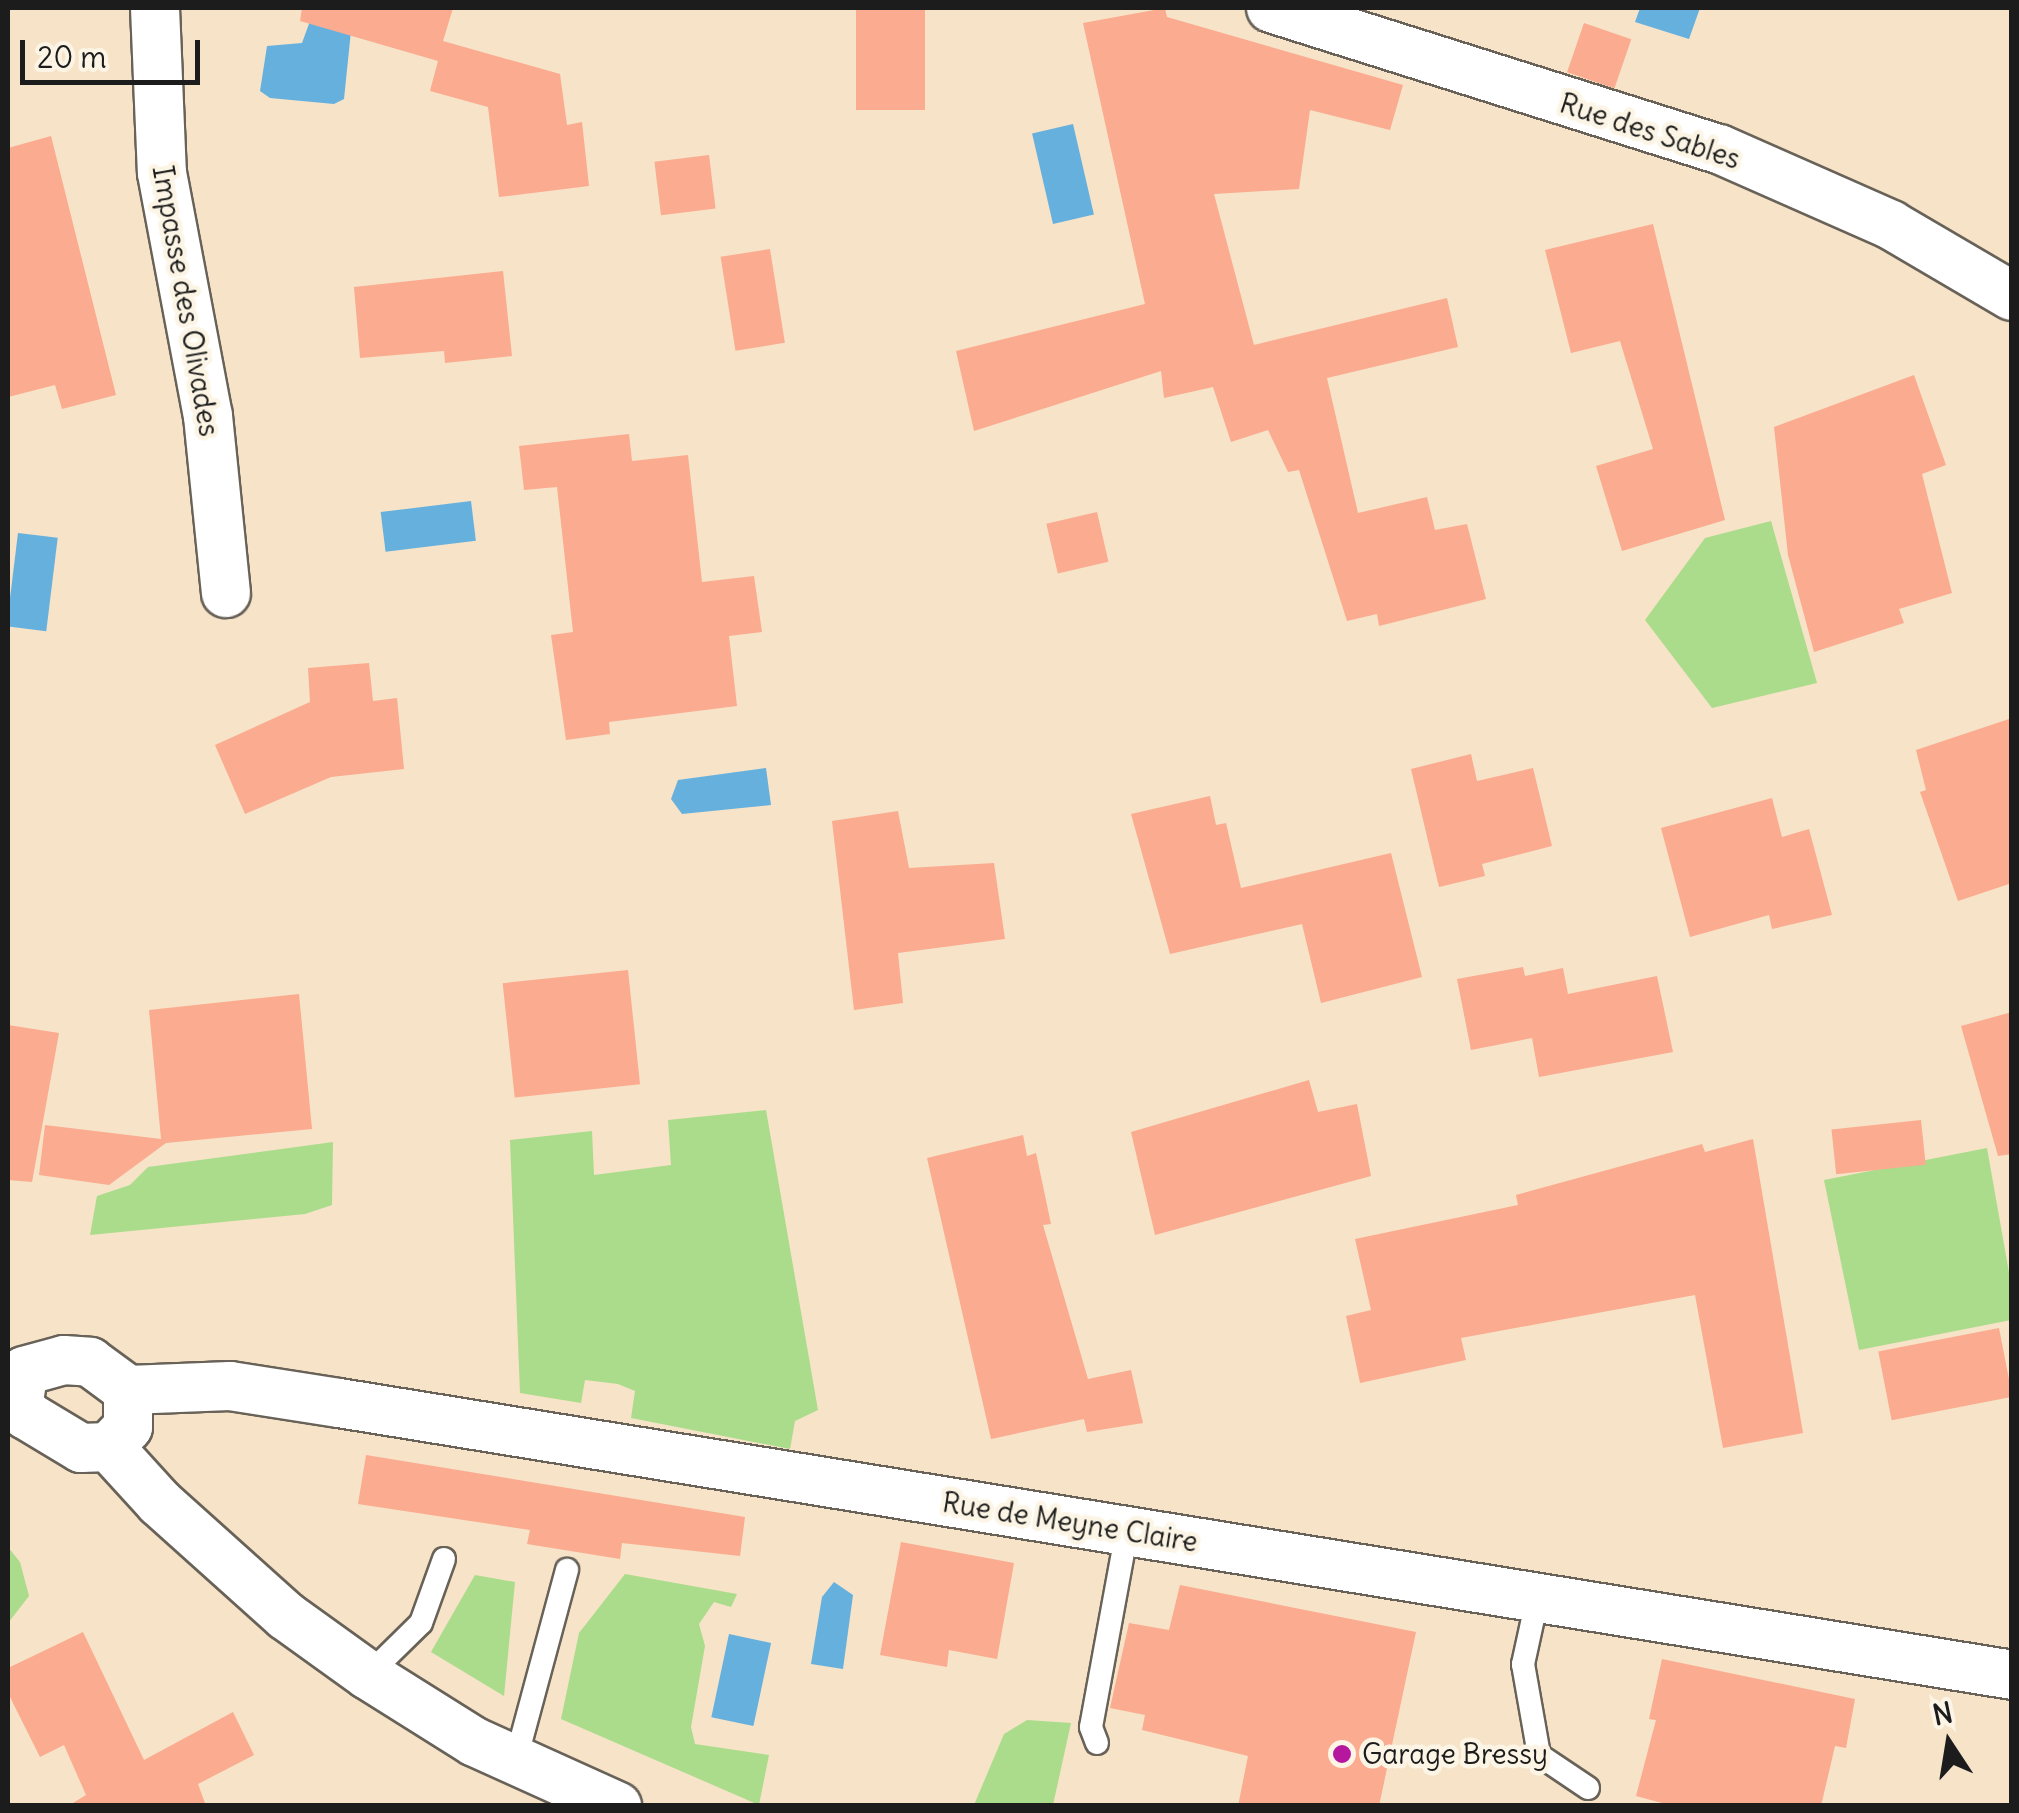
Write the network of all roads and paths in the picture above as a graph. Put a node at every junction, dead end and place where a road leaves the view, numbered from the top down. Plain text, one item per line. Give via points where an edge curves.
1 (154, 8) edge
2 (1271, 8) edge
3 (2012, 296) edge
4 (226, 594) dead end
5 (12, 1381) edge
6 (128, 1390) junction
7 (109, 1447) junction
8 (1127, 1531) junction
9 (444, 1559) dead end
10 (567, 1570) dead end
11 (1537, 1600) junction
12 (368, 1675) junction
13 (2012, 1676) edge
14 (1096, 1744) dead end
15 (516, 1759) junction
16 (1588, 1788) dead end
17 (616, 1806) edge

1 - 4 street, Impasse des Olivades via 164,187 208,416
2 - 3 street, Rue des Sables via 1719,149 1892,225
5 - 6 street via 37,1362 90,1362
5 - 7 street via 26,1415 81,1448
6 - 7 street via 128,1427
6 - 8 street, Rue de Meyne Claire via 230,1386
7 - 12 street via 160,1503 286,1616
8 - 11 street, Rue de Meyne Claire
8 - 14 lane via 1091,1728
9 - 12 lane via 421,1623
10 - 15 lane
11 - 13 street, Rue de Meyne Claire
11 - 16 lane via 1523,1664 1539,1755
12 - 15 street via 475,1742
15 - 17 street

